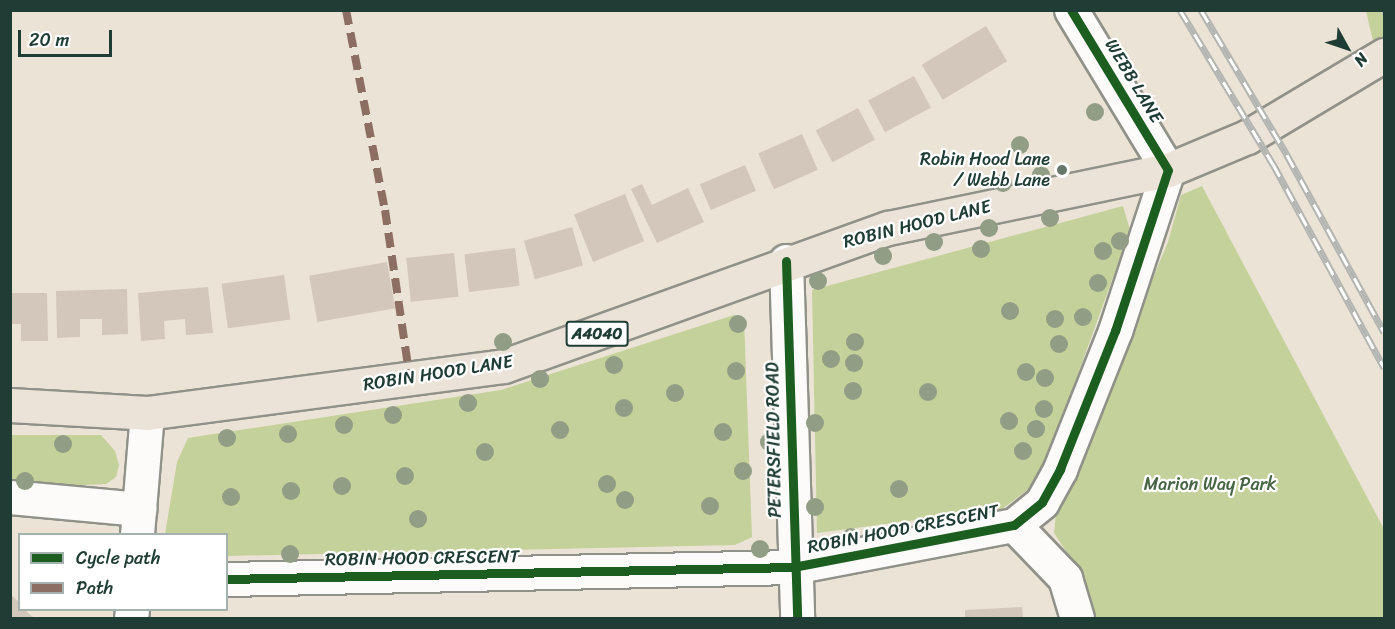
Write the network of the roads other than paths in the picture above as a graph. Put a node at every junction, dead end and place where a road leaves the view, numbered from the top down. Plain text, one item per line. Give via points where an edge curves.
1 (1071, 10) edge
2 (1384, 55) edge
3 (1168, 170) junction
4 (786, 261) junction
5 (10, 405) edge
6 (147, 413) junction
7 (10, 497) edge
8 (138, 522) edge
9 (1014, 525) junction
10 (793, 567) junction
11 (228, 579) edge
12 (797, 618) edge
13 (1077, 618) edge

1 - 3 street, WEBB LANE
2 - 3 main road, ROBIN HOOD LANE / A4040 via 1247,137
3 - 4 main road, ROBIN HOOD LANE / A4040 via 888,228
3 - 9 street, ROBIN HOOD CRESCENT via 1115,331 1060,469 1042,502
4 - 6 main road, ROBIN HOOD LANE / A4040 via 641,319 504,366
4 - 10 street, PETERSFIELD ROAD
5 - 6 main road, ROBIN HOOD LANE / A4040
6 - 8 street
7 - 8 street
9 - 10 street, ROBIN HOOD CRESCENT
9 - 13 street via 1065,578
10 - 11 street, ROBIN HOOD CRESCENT
10 - 12 street, PETERSFIELD ROAD

